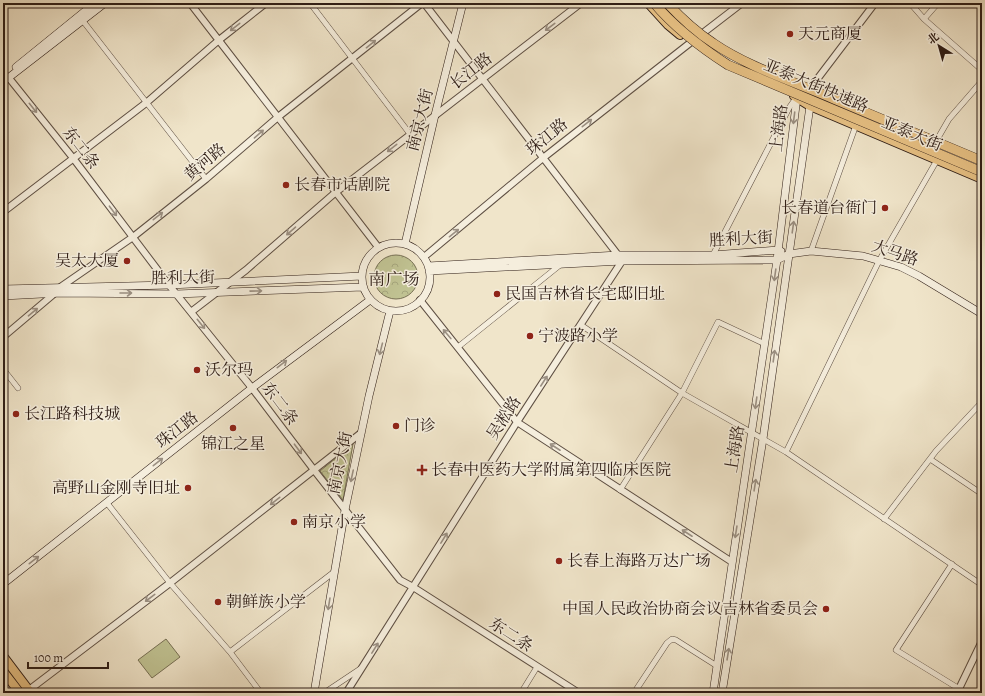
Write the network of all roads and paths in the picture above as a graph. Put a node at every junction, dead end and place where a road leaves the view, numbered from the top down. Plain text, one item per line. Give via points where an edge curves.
1 (95, 3) edge
2 (105, 3) edge
3 (190, 3) edge
4 (266, 3) edge
5 (310, 3) edge
6 (423, 3) edge
7 (463, 3) edge
8 (581, 3) edge
9 (648, 3) edge
10 (654, 3) edge
11 (669, 3) edge
12 (742, 3) edge
13 (875, 3) edge
14 (910, 3) edge
15 (938, 3) edge
16 (924, 19) junction
17 (83, 21) junction
18 (703, 33) junction
19 (219, 40) junction
20 (453, 42) junction
21 (690, 43) junction
22 (353, 58) junction
23 (982, 70) edge
24 (5, 79) edge
25 (482, 79) junction
26 (982, 81) edge
27 (812, 86) junction
28 (797, 97) junction
29 (146, 103) junction
30 (810, 106) junction
31 (435, 115) junction
32 (278, 117) junction
33 (856, 125) junction
34 (410, 134) junction
35 (938, 138) junction
36 (982, 157) edge
37 (73, 158) junction
38 (543, 158) junction
39 (936, 160) junction
40 (982, 161) edge
41 (982, 172) edge
42 (206, 179) junction
43 (982, 179) edge
44 (336, 192) junction
45 (3, 212) edge
46 (133, 236) junction
47 (405, 244) junction
48 (378, 247) junction
49 (778, 250) junction
50 (811, 251) junction
51 (789, 254) junction
52 (713, 255) junction
53 (424, 257) junction
54 (620, 258) junction
55 (777, 260) junction
56 (879, 261) junction
57 (560, 264) junction
58 (429, 268) junction
59 (362, 276) junction
60 (232, 281) junction
61 (169, 285) junction
62 (363, 287) junction
63 (3, 290) edge
64 (57, 291) junction
65 (219, 292) junction
66 (176, 294) junction
67 (3, 296) edge
68 (370, 300) junction
69 (420, 300) junction
70 (981, 310) edge
71 (390, 311) junction
72 (192, 312) junction
73 (581, 325) junction
74 (3, 337) edge
75 (765, 344) junction
76 (458, 347) junction
77 (3, 369) edge
78 (18, 388) dead end
79 (252, 388) junction
80 (682, 392) junction
81 (982, 402) edge
82 (517, 422) junction
83 (361, 433) junction
84 (752, 434) junction
85 (763, 439) junction
86 (786, 452) junction
87 (930, 459) junction
88 (314, 470) junction
89 (620, 490) junction
90 (982, 494) edge
91 (107, 503) junction
92 (345, 510) junction
93 (884, 519) junction
94 (732, 562) junction
95 (952, 564) junction
96 (334, 572) junction
97 (170, 583) junction
98 (3, 584) edge
99 (982, 585) edge
100 (413, 587) junction
101 (982, 641) edge
102 (230, 652) junction
103 (3, 656) edge
104 (717, 666) junction
105 (538, 667) junction
106 (363, 668) junction
107 (3, 671) edge
108 (958, 691) edge
109 (28, 692) edge
110 (20, 693) edge
111 (261, 693) edge
112 (314, 693) edge
113 (324, 693) edge
114 (346, 693) edge
115 (521, 693) edge
116 (579, 693) edge
117 (634, 693) edge
118 (713, 693) edge
119 (722, 693) edge
120 (966, 693) edge

1 - 24 main road
2 - 17 main road
3 - 19 street
4 -> 19 street
5 - 22 street
6 - 20 street
22 -> 6 street, 黄河路
7 - 20 main road, 南京大街
8 -> 25 street, 长江路
9 - 21 main road, 亚泰大街 via 668,25
10 - 41 highway, 亚泰大街快速路, bridge via 686,36 728,64
11 - 18 main road, 亚泰大街
11 - 40 highway, 亚泰大街快速路, bridge via 694,29 732,55
12 - 18 street
13 - 27 street
14 - 16 street
15 - 16 street
16 - 23 street
17 - 24 main road
17 - 29 street
18 - 27 main road, 亚泰大街 via 744,59
19 - 29 street
19 - 32 street
20 - 25 street
20 - 31 main road, 南京大街
21 - 28 main road, 亚泰大街 via 734,70
38 -> 21 street, 珠江路
22 - 32 street, 黄河路
22 - 34 street
24 -> 37 street, 东二条
25 - 31 street, 长江路
25 - 38 street
26 - 35 street via 949,119
27 - 28 main road, 上海路
27 - 30 main road, 上海路
27 - 35 main road, 亚泰大街
28 - 30 main road, 亚泰大街
28 -> 49 main road, 上海路
28 - 52 street
29 - 37 street
29 - 42 street
30 - 33 main road, 亚泰大街
51 -> 30 main road, 上海路
31 - 34 street, 长江路
31 - 47 main road, 南京大街
42 -> 32 street, 黄河路
32 - 44 street
33 - 39 main road, 亚泰大街
33 - 50 street
34 -> 44 street, 长江路
35 - 36 main road, 亚泰大街
37 - 45 street
37 -> 46 street, 东二条
53 -> 38 street, 珠江路
38 - 54 street
39 - 43 main road, 亚泰大街
39 - 56 street
46 -> 42 street, 黄河路
44 - 48 street
44 -> 60 street, 长江路
46 - 61 street, 东二条
46 - 64 street, 黄河路
47 - 48 main road via 394,243
47 - 53 main road
48 - 59 main road via 367,259
49 - 51 main road, 胜利大街
49 - 52 main road, 胜利大街
49 - 55 main road, 上海路
50 - 51 main road, 大马路
50 - 56 main road, 大马路 via 863,256
51 - 55 main road, 胜利大街
85 -> 51 main road, 上海路
52 - 54 main road, 胜利大街
53 - 58 main road
54 - 55 main road, 胜利大街
54 - 57 main road, 胜利大街
54 - 58 main road, 胜利大街
54 - 73 street, 吴淞路
55 -> 75 main road, 上海路
56 - 70 main road, 大马路 via 901,267
56 - 86 street
57 - 58 main road, 胜利大街
57 - 76 street
58 - 69 main road via 426,293
59 - 60 main road, 胜利大街
59 - 62 main road
60 - 61 main road, 胜利大街
60 - 65 street, 长江路
61 - 64 main road, 胜利大街
61 - 66 street, 东二条
65 -> 62 main road, 胜利大街
62 - 68 main road
63 - 64 main road, 胜利大街
64 -> 66 main road, 胜利大街
64 - 67 main road, 胜利大街
74 -> 64 street, 黄河路
65 - 66 main road, 胜利大街
65 - 72 street, 长江路
66 - 72 street, 东二条
68 - 71 main road via 380,308
79 -> 68 main road, 珠江路
69 - 71 main road via 404,311
76 -> 69 street
71 -> 83 main road, 南京大街
72 -> 79 street, 东二条
73 - 80 street
82 -> 73 street, 吴淞路
75 - 80 street via 718,322
75 -> 84 main road, 上海路
76 - 82 street
77 - 78 street
79 -> 88 street, 东二条
91 -> 79 main road, 珠江路
80 - 84 street
80 - 89 street
81 - 87 street
89 -> 82 street
100 -> 82 street, 吴淞路
83 - 88 street
83 -> 92 main road, 南京大街
84 - 85 street
84 -> 94 main road, 上海路
85 - 86 street
119 -> 85 main road, 上海路
86 - 93 street
87 - 90 street
87 - 93 street
88 - 92 street, 东二条
88 -> 97 street
94 -> 89 street
91 - 97 street
98 -> 91 main road, 珠江路
92 - 96 main road, 南京大街
92 - 100 street, 东二条 via 400,580
93 - 95 street
94 - 104 main road, 上海路
95 - 99 street
95 - 108 street via 896,650
96 - 102 street
96 -> 112 main road, 南京大街
97 - 102 street
97 -> 109 street
100 - 105 street, 东二条
106 -> 100 street, 吴淞路
101 - 108 street
102 - 111 street
103 - 109 main road
104 - 117 street via 672,639
104 - 118 main road, 上海路
105 - 115 street
105 - 116 street, 东二条
106 - 113 street
106 - 114 street, 吴淞路
107 - 110 main road
108 - 120 street

